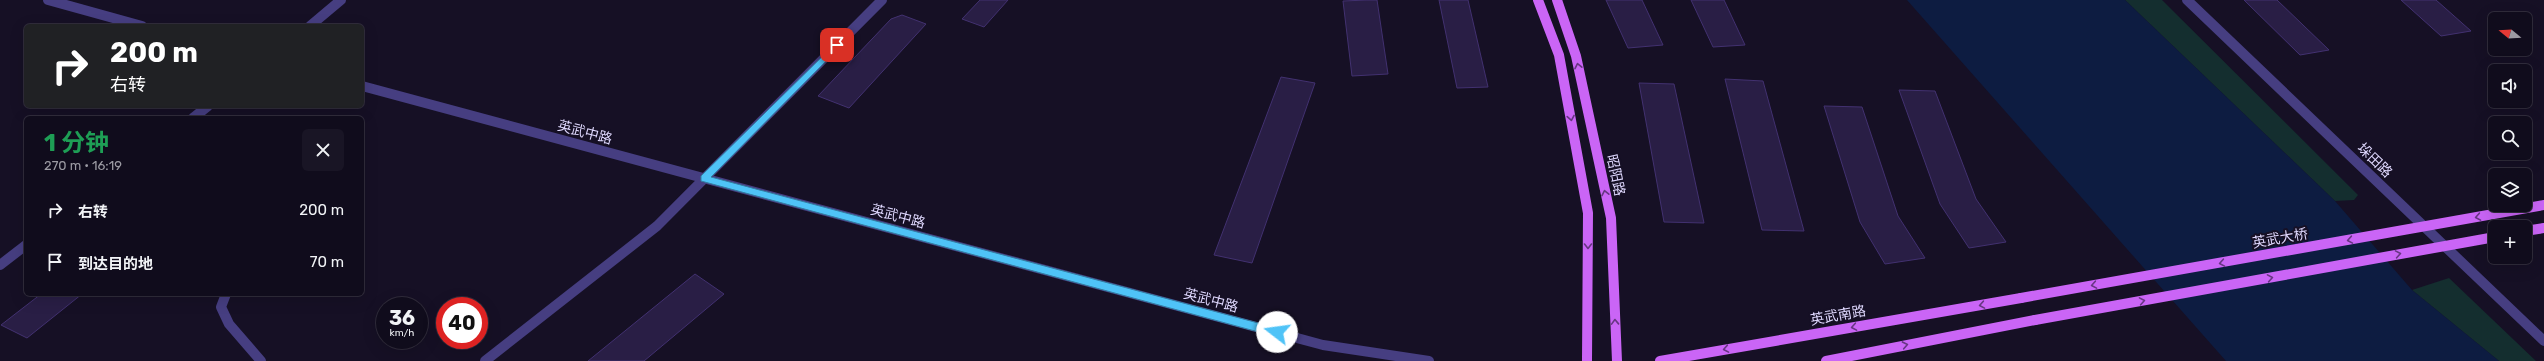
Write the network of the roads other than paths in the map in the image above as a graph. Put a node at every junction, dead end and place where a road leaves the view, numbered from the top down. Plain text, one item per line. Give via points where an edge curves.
1 (48, 0) edge
2 (341, 0) edge
3 (882, 0) edge
4 (1538, 0) edge
5 (1558, 0) edge
6 (2187, 0) edge
7 (135, 24) edge
8 (312, 24) edge
9 (364, 87) edge
10 (206, 108) edge
11 (196, 116) edge
12 (704, 178) junction
13 (2544, 206) edge
14 (2544, 228) edge
15 (2532, 230) edge
16 (2488, 238) edge
17 (24, 247) edge
18 (0, 265) edge
19 (225, 296) edge
20 (2021, 298) joint
21 (2544, 341) edge
22 (261, 361) edge
23 (485, 361) edge
24 (1429, 361) edge
25 (1587, 361) edge
26 (1617, 361) edge
27 (1660, 361) edge
28 (1826, 361) edge

1 - 7 street
2 - 8 street
3 - 12 street
4 -> 25 main road via 1559,55 1588,213
26 -> 5 main road, 昭阳路 via 1611,218 1576,56
6 - 21 street, 垛田路
9 - 12 street, 英武中路
10 - 11 street
12 - 23 street via 657,226
12 - 24 street, 英武中路 via 1323,344
13 -> 20 main road, 英武大桥, bridge
14 - 15 main road
28 -> 16 main road, bridge via 2034,320
17 - 18 street
19 - 22 street via 221,308 229,324
20 -> 27 main road, 英武南路

